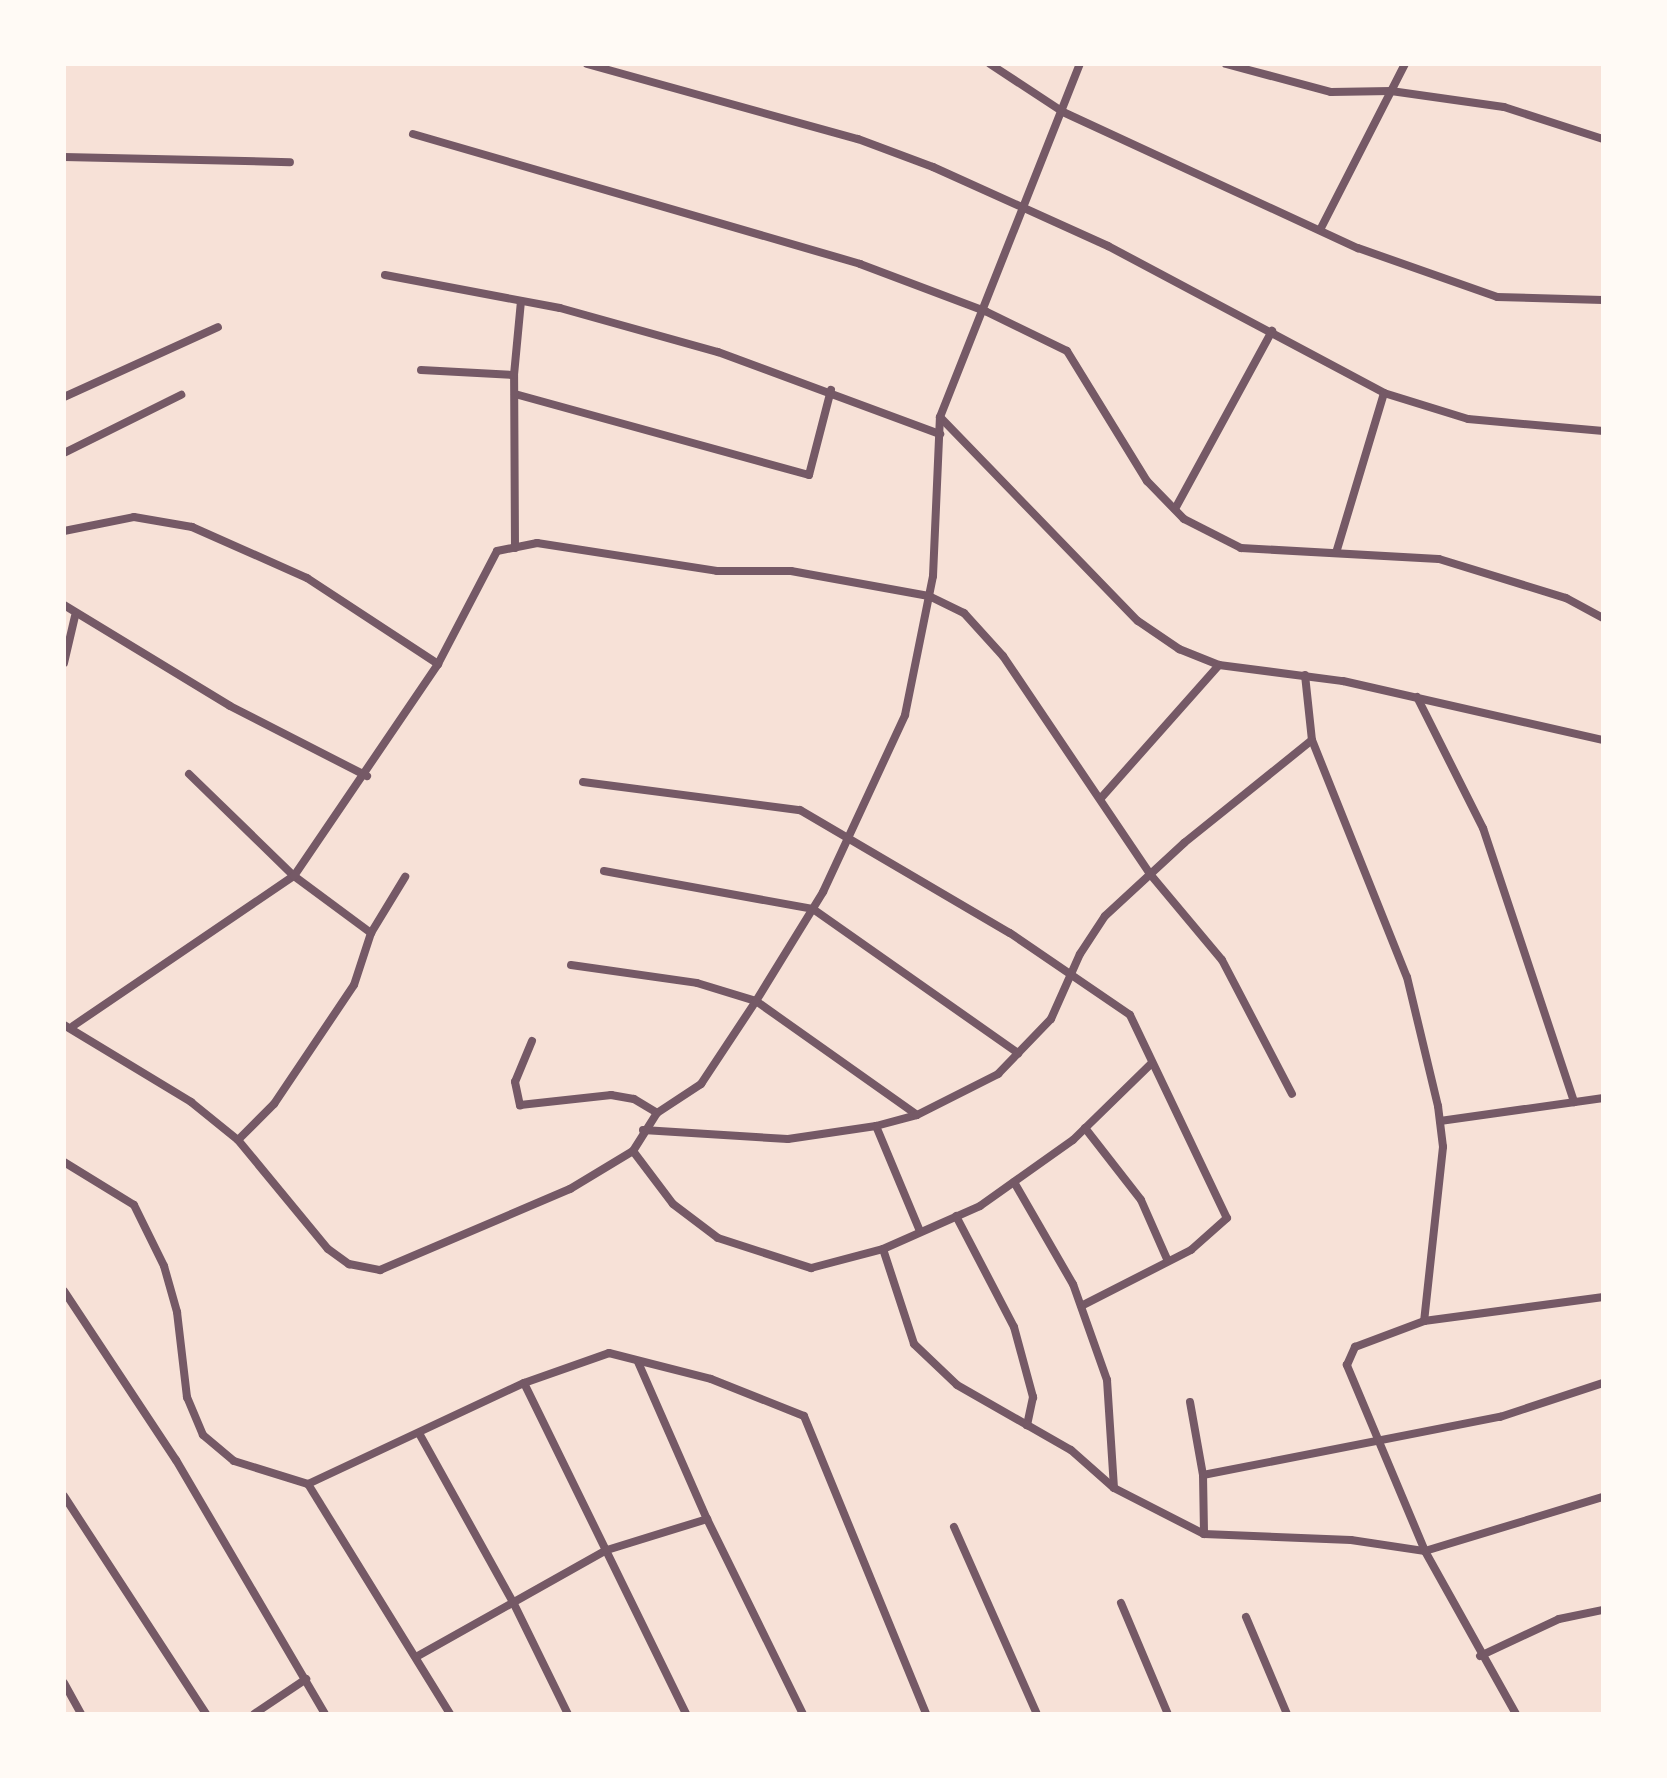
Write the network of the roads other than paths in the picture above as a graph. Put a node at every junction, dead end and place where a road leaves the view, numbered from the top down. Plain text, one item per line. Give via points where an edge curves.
1 (587, 64) edge
2 (990, 64) edge
3 (1080, 64) edge
4 (1226, 64) edge
5 (1405, 64) edge
6 (1391, 91) junction
7 (1063, 112) junction
8 (413, 134) dead end
9 (1603, 139) edge
10 (64, 157) edge
11 (290, 162) dead end
12 (1020, 210) junction
13 (1320, 230) junction
14 (385, 275) dead end
15 (1603, 300) edge
16 (521, 301) junction
17 (985, 311) junction
18 (218, 327) dead end
19 (1272, 331) junction
20 (421, 370) dead end
21 (514, 375) junction
22 (64, 385) edge
23 (831, 390) junction
24 (1384, 393) junction
25 (515, 394) junction
26 (181, 395) dead end
27 (66, 396) edge
28 (940, 417) junction
29 (1603, 431) edge
30 (940, 434) junction
31 (64, 453) edge
32 (1175, 509) junction
33 (64, 531) edge
34 (515, 548) junction
35 (1336, 553) junction
36 (929, 596) junction
37 (64, 605) edge
38 (75, 616) junction
39 (1603, 618) edge
40 (64, 663) edge
41 (438, 664) junction
42 (1219, 665) junction
43 (1305, 675) junction
44 (1417, 697) junction
45 (1312, 740) junction
46 (1603, 740) edge
47 (189, 774) dead end
48 (367, 776) junction
49 (583, 782) dead end
50 (1101, 798) junction
51 (849, 835) junction
52 (604, 871) dead end
53 (1150, 874) junction
54 (294, 876) junction
55 (405, 877) dead end
56 (813, 909) junction
57 (371, 933) junction
58 (571, 965) dead end
59 (1072, 971) junction
60 (756, 1001) junction
61 (69, 1026) edge
62 (532, 1041) dead end
63 (1018, 1053) junction
64 (1152, 1063) junction
65 (1292, 1094) dead end
66 (1603, 1098) edge
67 (1574, 1102) junction
68 (657, 1113) junction
69 (917, 1115) junction
70 (1440, 1121) junction
71 (876, 1126) junction
72 (1085, 1128) junction
73 (643, 1130) junction
74 (238, 1140) junction
75 (633, 1151) junction
76 (64, 1161) edge
77 (1014, 1182) junction
78 (956, 1216) junction
79 (920, 1231) junction
80 (883, 1249) junction
81 (1167, 1259) junction
82 (64, 1291) edge
83 (1603, 1297) edge
84 (1081, 1306) junction
85 (1424, 1321) junction
86 (638, 1362) junction
87 (524, 1383) junction
88 (1603, 1383) edge
89 (1190, 1402) dead end
90 (1027, 1425) junction
91 (420, 1435) junction
92 (1376, 1443) junction
93 (1203, 1475) junction
94 (308, 1484) junction
95 (1114, 1488) junction
96 (64, 1496) edge
97 (1603, 1497) edge
98 (707, 1519) junction
99 (954, 1527) dead end
100 (1204, 1534) junction
101 (607, 1550) junction
102 (1425, 1551) junction
103 (1121, 1603) dead end
104 (514, 1604) junction
105 (1603, 1610) edge
106 (1246, 1617) dead end
107 (1480, 1656) junction
108 (416, 1657) junction
109 (306, 1679) junction
110 (64, 1683) edge
111 (81, 1714) edge
112 (206, 1714) edge
113 (254, 1714) edge
114 (325, 1714) edge
115 (450, 1714) edge
116 (568, 1714) edge
117 (686, 1714) edge
118 (803, 1714) edge
119 (926, 1714) edge
120 (1037, 1714) edge
121 (1168, 1714) edge
122 (1287, 1714) edge
123 (1516, 1714) edge

1 - 12 street via 858,139 933,167
2 - 7 street
3 - 7 street
4 - 6 street via 1331,92
5 - 6 street
6 - 9 street via 1504,107
6 - 13 street
7 - 12 street
7 - 13 street
8 - 17 street via 860,264
10 - 11 street
12 - 17 street
12 - 19 street via 1108,246
13 - 15 street via 1497,297
14 - 16 street
16 - 21 street
16 - 23 street via 718,352
17 - 28 street
17 - 32 street via 1067,351 1147,481
18 - 27 street
19 - 24 street
19 - 32 street
20 - 21 street
21 - 25 street
22 - 27 street
23 - 25 street via 809,475
23 - 30 street
24 - 29 street via 1468,419
24 - 35 street
25 - 34 street
26 - 31 street
28 - 30 street
28 - 42 street via 1138,621 1179,649
30 - 36 street
32 - 35 street via 1241,548
33 - 41 street via 134,517 192,527 307,578
34 - 36 street via 537,543 717,571 791,571
34 - 41 street via 497,551
35 - 39 street via 1439,559 1566,598
36 - 50 street via 964,613 1003,656
36 - 51 street via 905,715
37 - 38 street
38 - 40 street
38 - 48 street via 230,706
41 - 48 street
42 - 43 street
42 - 50 street
43 - 44 street
43 - 45 street
44 - 46 street
44 - 67 street via 1483,828
45 - 53 street
45 - 70 street via 1407,977
47 - 54 street
48 - 54 street
49 - 51 street via 800,810
50 - 53 street
51 - 56 street
51 - 59 street
52 - 56 street
53 - 59 street via 1105,916
53 - 65 street via 1222,960
54 - 57 street
54 - 61 street
55 - 57 street
56 - 60 street
56 - 63 street
57 - 74 street via 354,985 274,1104
58 - 60 street via 697,983
59 - 63 street via 1051,1019
59 - 64 street via 1130,1015
60 - 68 street via 701,1084
60 - 69 street
61 - 74 street via 191,1102
62 - 68 street via 515,1082 520,1105 611,1095 634,1099
63 - 69 street via 998,1074
64 - 72 street
64 - 81 street via 1227,1218 1191,1250
66 - 67 street
67 - 70 street
68 - 73 street
69 - 71 street
70 - 85 street via 1443,1147
71 - 73 street via 788,1139
71 - 79 street
72 - 77 street
72 - 81 street via 1141,1200
73 - 75 street
74 - 75 street via 328,1249 349,1264 380,1270 570,1189
75 - 80 street via 673,1204 718,1238 811,1268
76 - 94 street via 134,1205 164,1266 177,1312 187,1397 203,1435 234,1461
77 - 78 street
77 - 84 street
78 - 79 street
78 - 90 street via 1014,1327 1033,1397
79 - 80 street
80 - 90 street via 914,1344 957,1385
81 - 84 street
82 - 109 street via 176,1460
83 - 85 street
84 - 95 street via 1107,1380
85 - 92 street via 1355,1347 1347,1365
86 - 87 street via 609,1353
86 - 98 street
86 - 119 street via 711,1379 804,1416
87 - 91 street
87 - 101 street
88 - 92 street via 1500,1417
89 - 93 street
90 - 95 street via 1071,1450
91 - 94 street
91 - 104 street
92 - 93 street
92 - 102 street
93 - 100 street
94 - 108 street
95 - 100 street
96 - 112 street
97 - 102 street
98 - 101 street
98 - 118 street
99 - 120 street
100 - 102 street via 1351,1540
101 - 104 street
101 - 117 street
102 - 107 street via 1456,1600
103 - 121 street
104 - 108 street
104 - 116 street
105 - 107 street via 1559,1619
106 - 122 street
107 - 123 street
108 - 115 street
109 - 113 street
109 - 114 street
110 - 111 street

